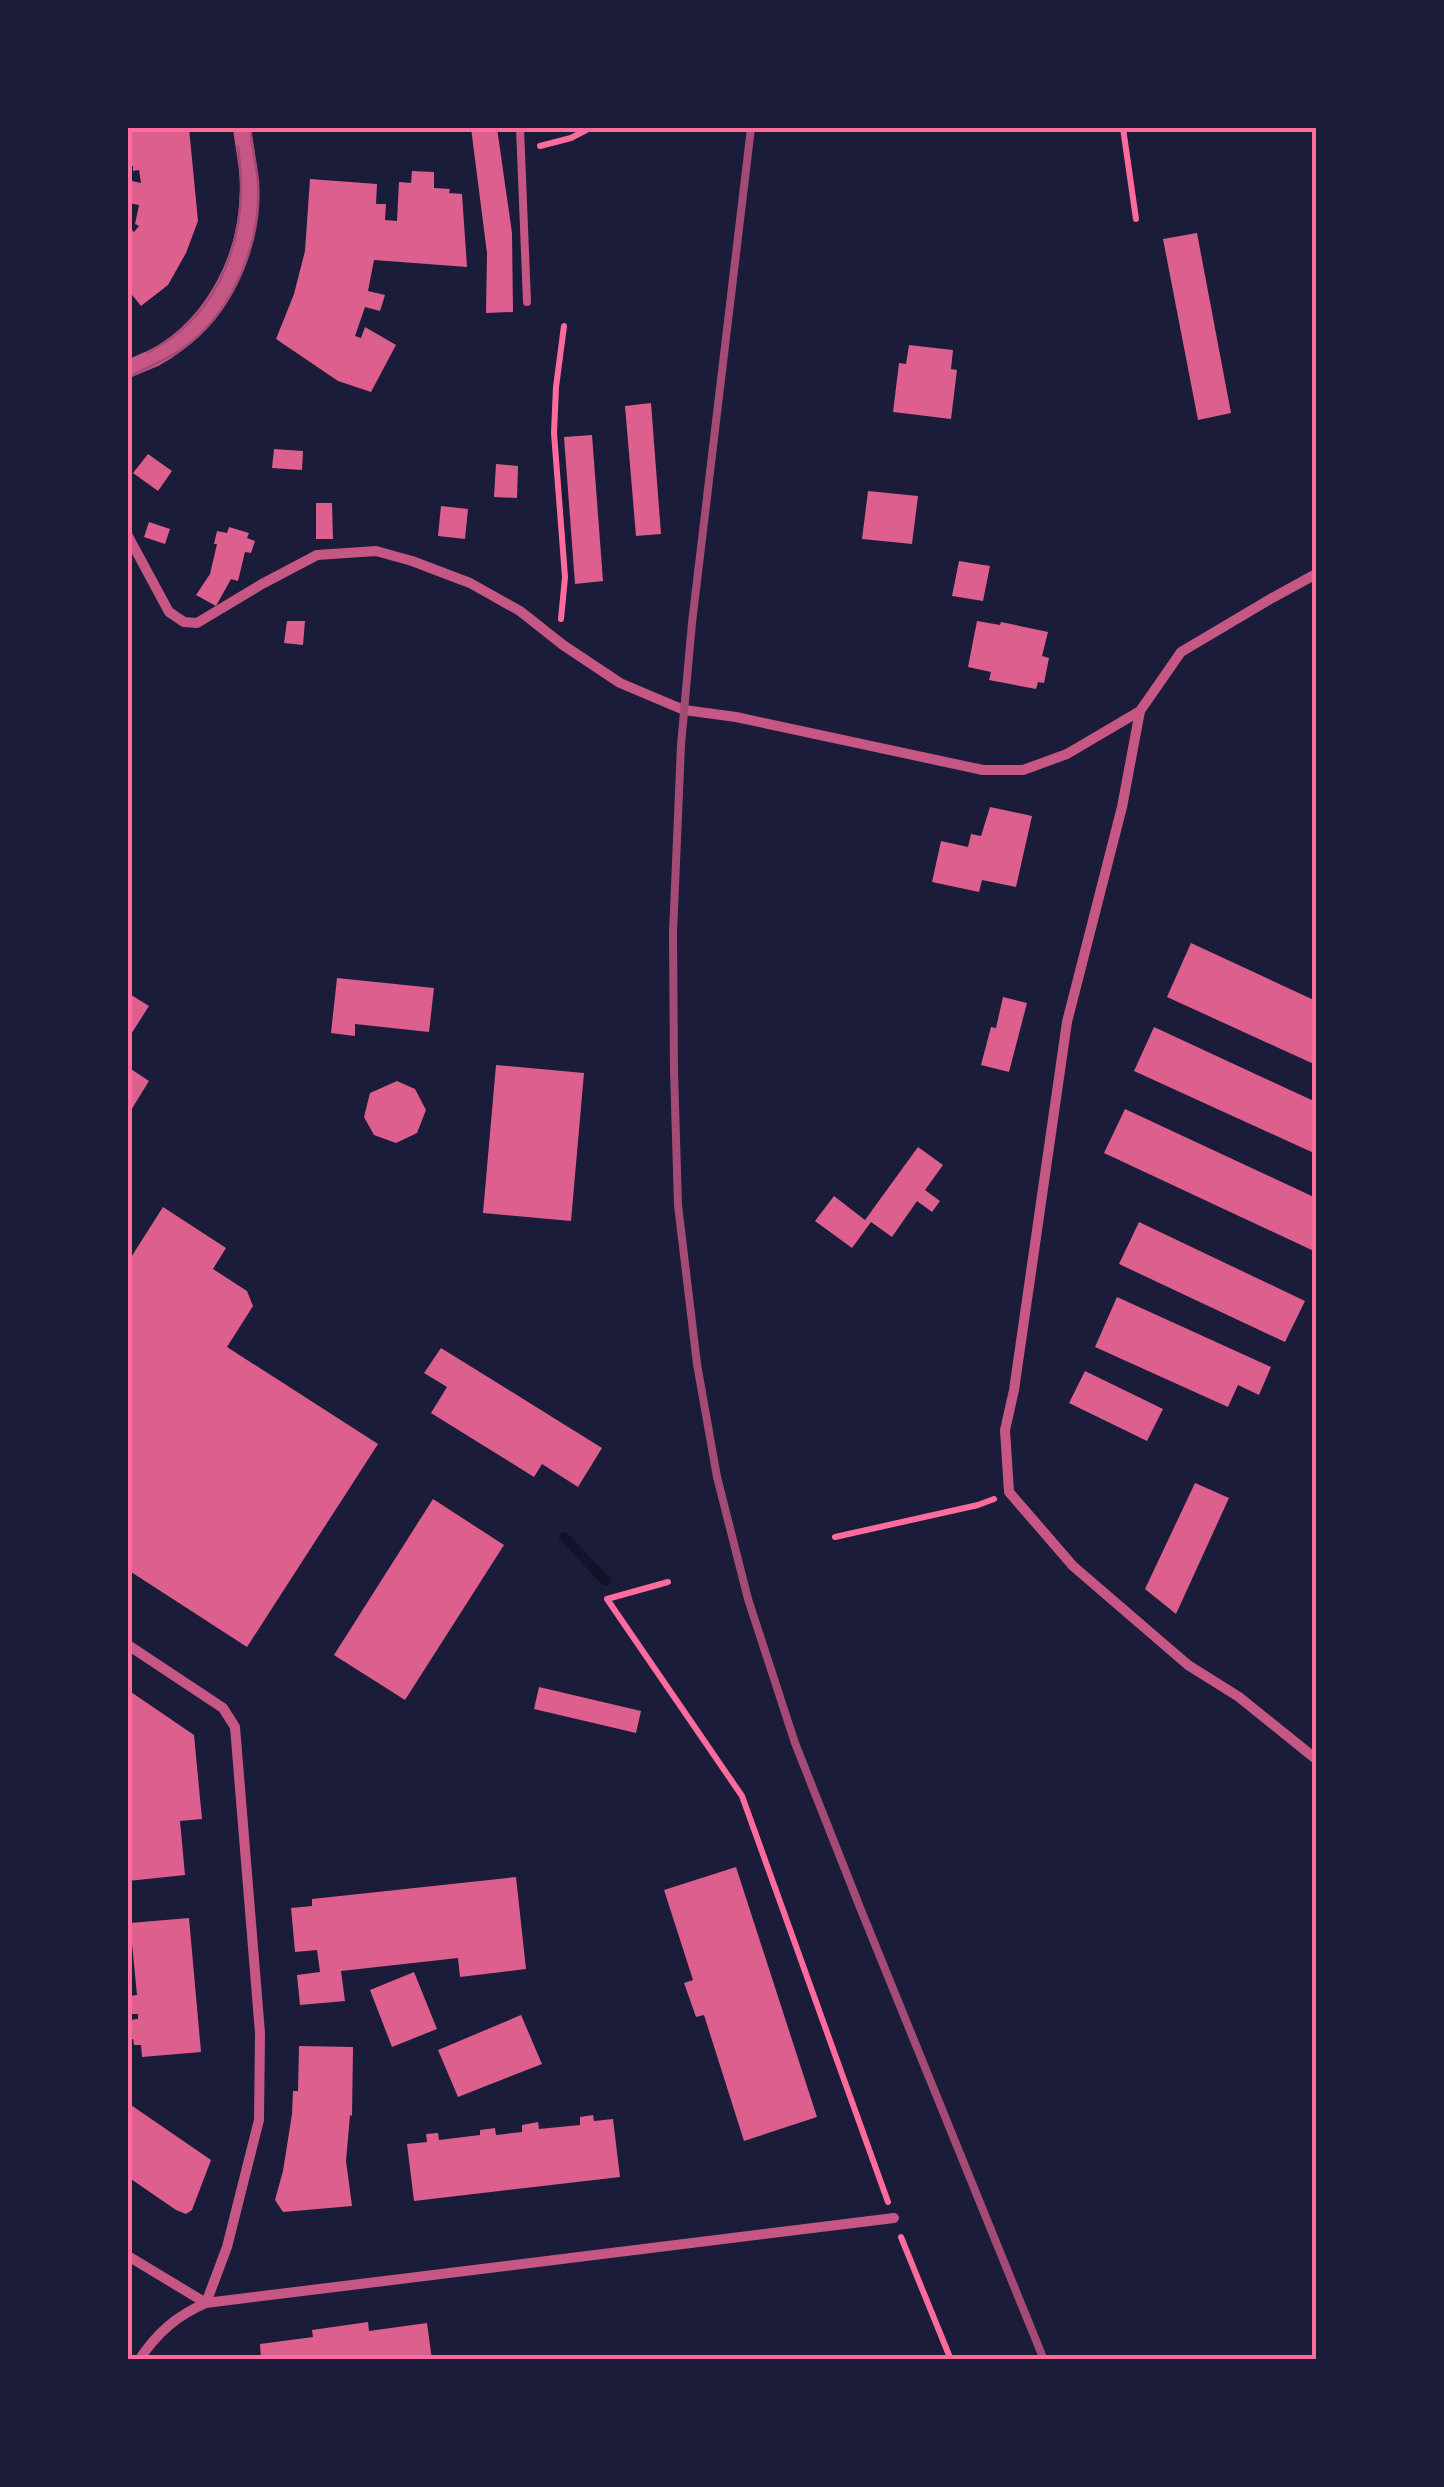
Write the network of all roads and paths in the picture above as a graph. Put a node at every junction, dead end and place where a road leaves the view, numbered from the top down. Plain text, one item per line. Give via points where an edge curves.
1 (242, 128) edge
2 (520, 128) edge
3 (590, 128) edge
4 (1123, 128) edge
5 (521, 151) junction
6 (1136, 219) dead end
7 (527, 302) dead end
8 (564, 326) dead end
9 (128, 369) edge
10 (128, 536) edge
11 (1316, 574) edge
12 (562, 603) dead end
13 (1140, 711) junction
14 (1010, 1492) junction
15 (835, 1537) dead end
16 (668, 1582) dead end
17 (128, 1645) edge
18 (1316, 1759) edge
19 (894, 2218) junction
20 (128, 2256) edge
21 (206, 2303) junction
22 (138, 2360) edge
23 (951, 2360) edge

1 - 9 street via 249,180 246,234 230,277 185,336
2 - 5 lane
3 - 5 path
4 - 6 path
5 - 7 lane
8 - 12 path via 554,433
10 - 13 street via 170,612 184,622 197,622 317,556 376,551 470,584 620,683 684,710 984,770 1022,770 1067,754
11 - 13 street via 1181,652
13 - 14 street via 1068,1022 1005,1430
14 - 15 path via 978,1506
14 - 18 street via 1073,1566 1188,1665
16 - 19 path via 606,1600 742,1796
17 - 21 street via 222,1708 235,1727 260,2032 259,2120
19 - 21 street
19 - 23 path
20 - 21 street
21 - 22 street via 171,2321

